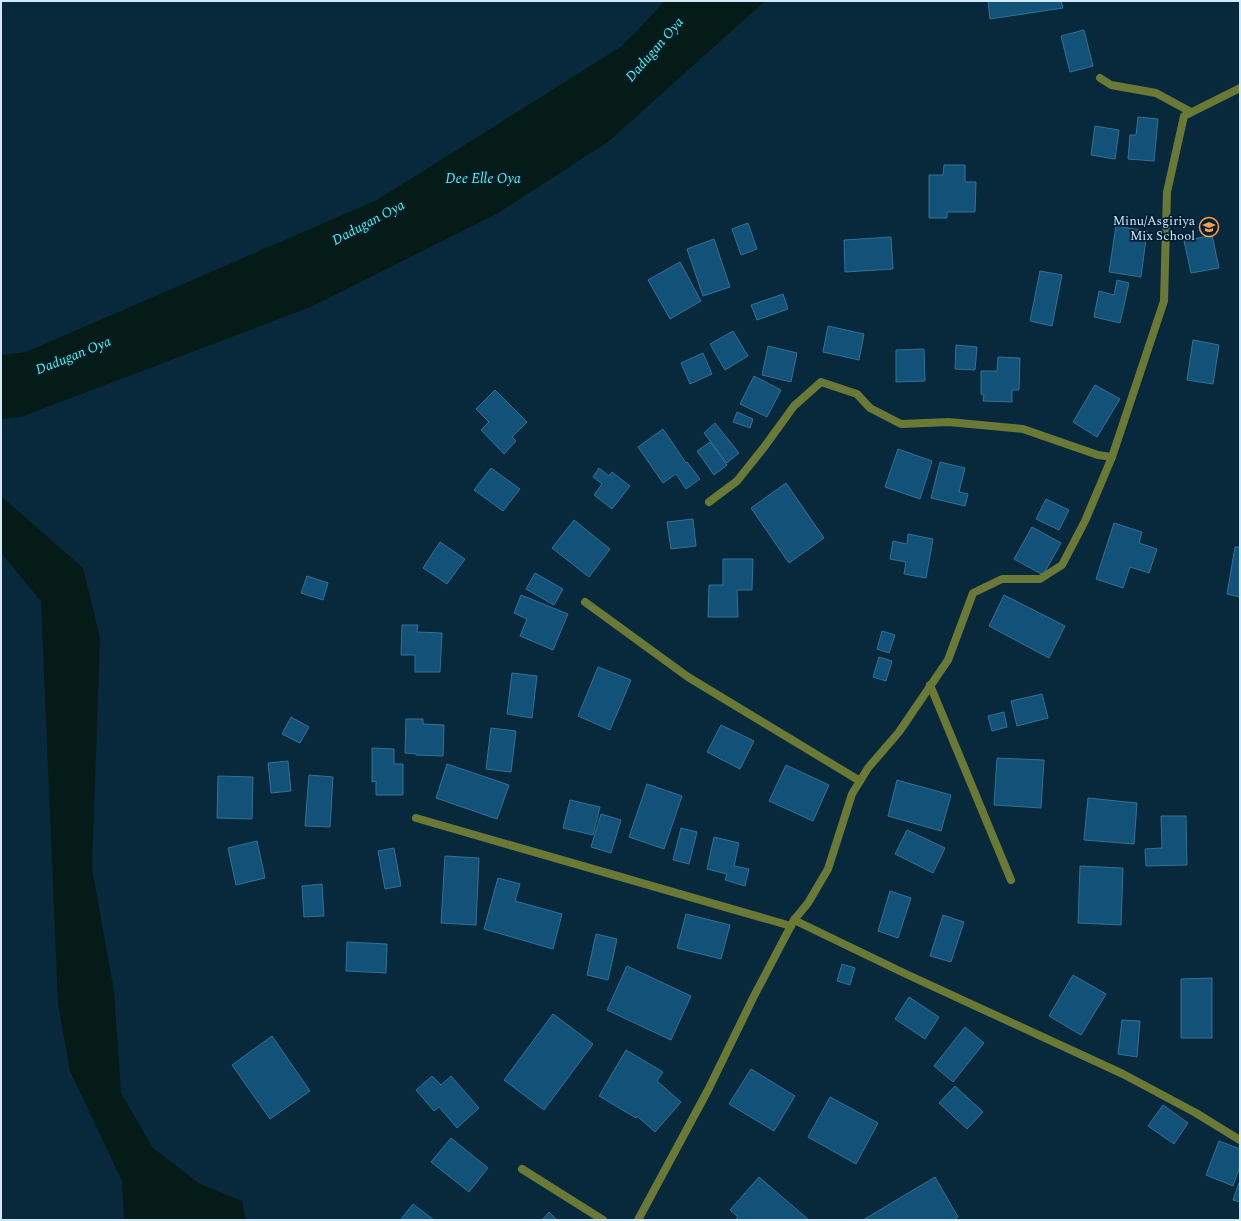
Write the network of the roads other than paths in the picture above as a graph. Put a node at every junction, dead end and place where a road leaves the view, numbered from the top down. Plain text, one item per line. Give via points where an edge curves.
1 (1100, 78) dead end
2 (1240, 88) edge
3 (1191, 112) junction
4 (1112, 457) junction
5 (709, 502) dead end
6 (585, 602) dead end
7 (930, 685) junction
8 (860, 780) junction
9 (416, 818) dead end
10 (1011, 880) dead end
11 (793, 923) junction
12 (1240, 1140) edge
13 (522, 1169) dead end
14 (603, 1220) edge
15 (638, 1220) edge

1 - 3 street via 1111,85 1156,93
2 - 3 street
3 - 4 street via 1184,116 1167,192 1164,301
4 - 5 street via 1098,455 1024,429 949,422 901,424 870,408 857,394 821,382 794,406 737,481
4 - 7 street via 1085,521 1062,565 1040,579 1002,579 973,593 948,660
6 - 8 street via 688,677
7 - 8 street via 899,732
7 - 10 street
8 - 11 street via 852,794 828,869
9 - 11 street
11 - 12 street via 1124,1074
11 - 15 street
13 - 14 street

